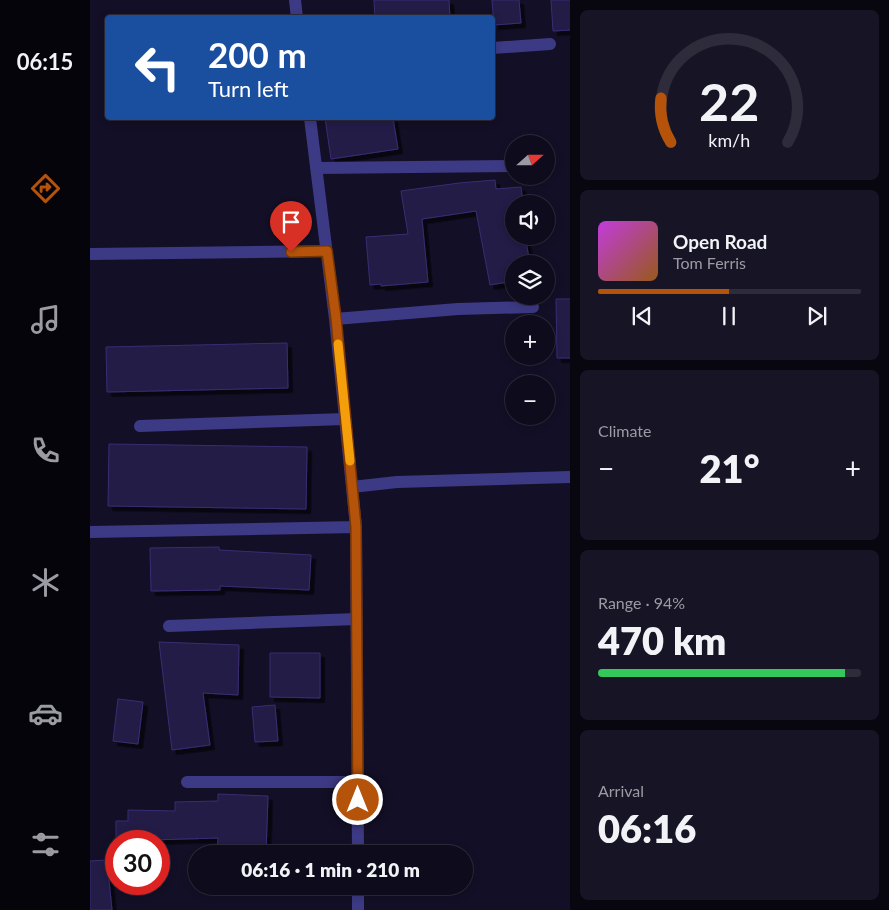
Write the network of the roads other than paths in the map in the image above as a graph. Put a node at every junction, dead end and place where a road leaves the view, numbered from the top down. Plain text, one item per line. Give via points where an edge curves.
1 (295, 0) edge
2 (297, 15) edge
3 (550, 44) dead end
4 (495, 48) edge
5 (310, 120) edge
6 (505, 166) edge
7 (316, 168) junction
8 (327, 251) junction
9 (90, 254) edge
10 (533, 307) dead end
11 (336, 318) junction
12 (345, 418) junction
13 (140, 426) dead end
14 (570, 477) edge
15 (352, 487) junction
16 (356, 527) junction
17 (90, 532) edge
18 (357, 618) junction
19 (169, 626) dead end
20 (187, 782) dead end
21 (358, 782) junction
22 (358, 845) edge
23 (358, 895) edge
24 (358, 910) edge

1 - 2 street
3 - 4 street
5 - 7 street
6 - 7 street
7 - 8 street
8 - 9 street
8 - 11 street
10 - 11 street
11 - 12 street
12 - 13 street
12 - 15 street
14 - 15 street via 397,482
15 - 16 street
16 - 17 street
16 - 18 street
18 - 19 street
18 - 21 street
20 - 21 street
21 - 22 street
23 - 24 street

